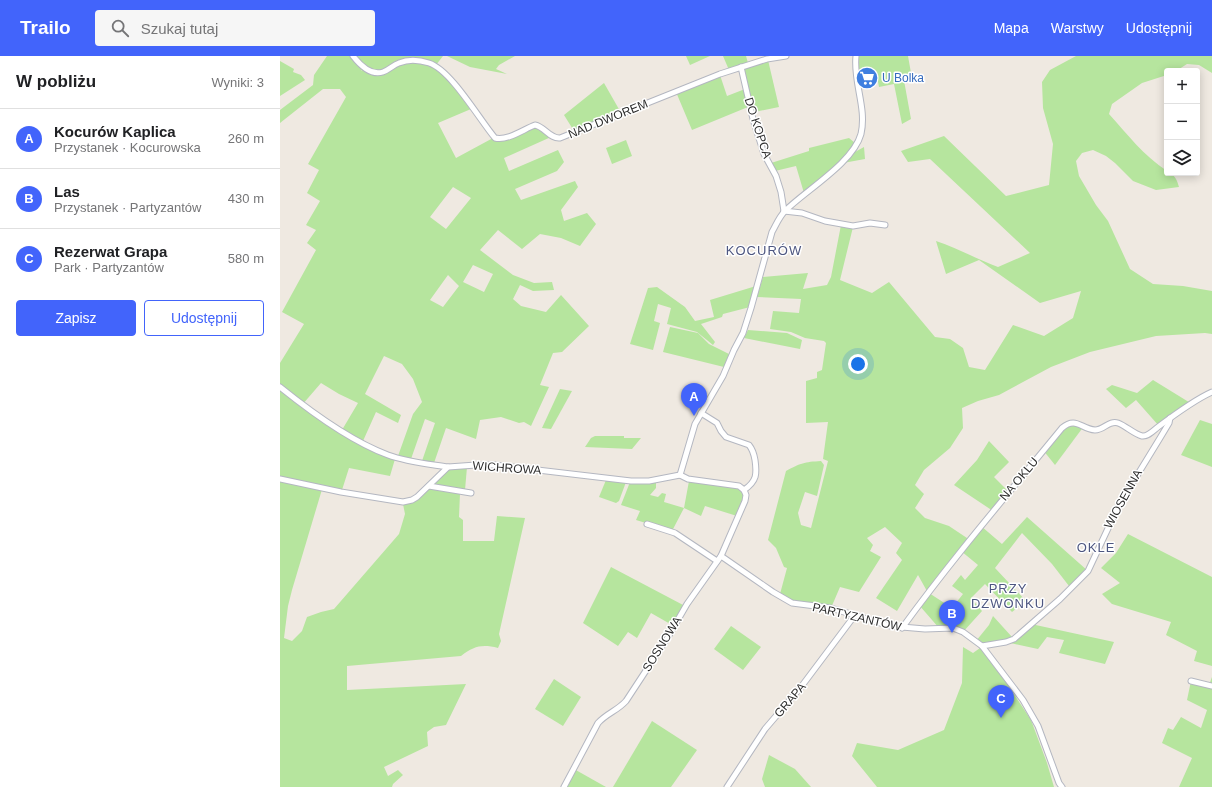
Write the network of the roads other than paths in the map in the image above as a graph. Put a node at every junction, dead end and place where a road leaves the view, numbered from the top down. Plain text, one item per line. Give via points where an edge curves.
1 (353, 56) edge
2 (786, 56) edge
3 (856, 56) edge
4 (741, 67) junction
5 (784, 212) junction
6 (885, 225) dead end
7 (280, 387) edge
8 (1212, 392) edge
9 (701, 413) junction
10 (1170, 418) junction
11 (448, 467) junction
12 (680, 475) junction
13 (280, 479) edge
14 (429, 486) junction
15 (744, 490) junction
16 (471, 493) dead end
17 (647, 524) dead end
18 (721, 556) junction
19 (717, 560) junction
20 (855, 616) junction
21 (902, 628) junction
22 (982, 646) junction
23 (1191, 681) dead end
24 (1212, 686) edge
25 (564, 787) edge
26 (727, 787) edge
27 (1062, 787) edge

1 - 4 street, NAD DWOREM via 364,68 378,73 404,61 429,62 447,76 495,138 500,139 536,124 554,137 560,138
2 - 4 street, NAD DWOREM
3 - 5 street via 863,120 857,144 839,166
4 - 5 street, DO KOPCA via 752,119 764,154 776,176
5 - 6 street via 802,213 825,222 853,226 870,223
5 - 9 street via 772,232 742,333 723,376
7 - 11 street, WICHROWA via 366,445 398,458
8 - 10 street
9 - 12 street via 695,424
9 - 15 street via 717,423 726,437 752,448 757,472 752,483
10 - 21 street, NA OKLU via 1143,436 1113,422 1099,430 1076,423 1066,425 990,515
10 - 22 street, WIOSENNA via 1119,505 1088,570 1060,599 1014,639
11 - 12 street, WICHROWA via 495,465 631,481 649,481
11 - 14 street
12 - 15 street, WICHROWA via 688,479 739,486
13 - 14 street via 403,502 417,497
14 - 16 street
15 - 18 street, SOSNOWA via 745,501
17 - 19 street via 675,533
18 - 19 street, SOSNOWA
18 - 20 street, PARTYZANTÓW via 788,601 831,608
19 - 25 street, SOSNOWA via 626,701 598,723
20 - 21 street, PARTYZANTÓW
20 - 26 street, GRAPA via 765,730
21 - 22 street, PARTYZANTÓW via 959,630
22 - 27 street, PARTYZANTÓW via 1023,700 1038,726
23 - 24 street

